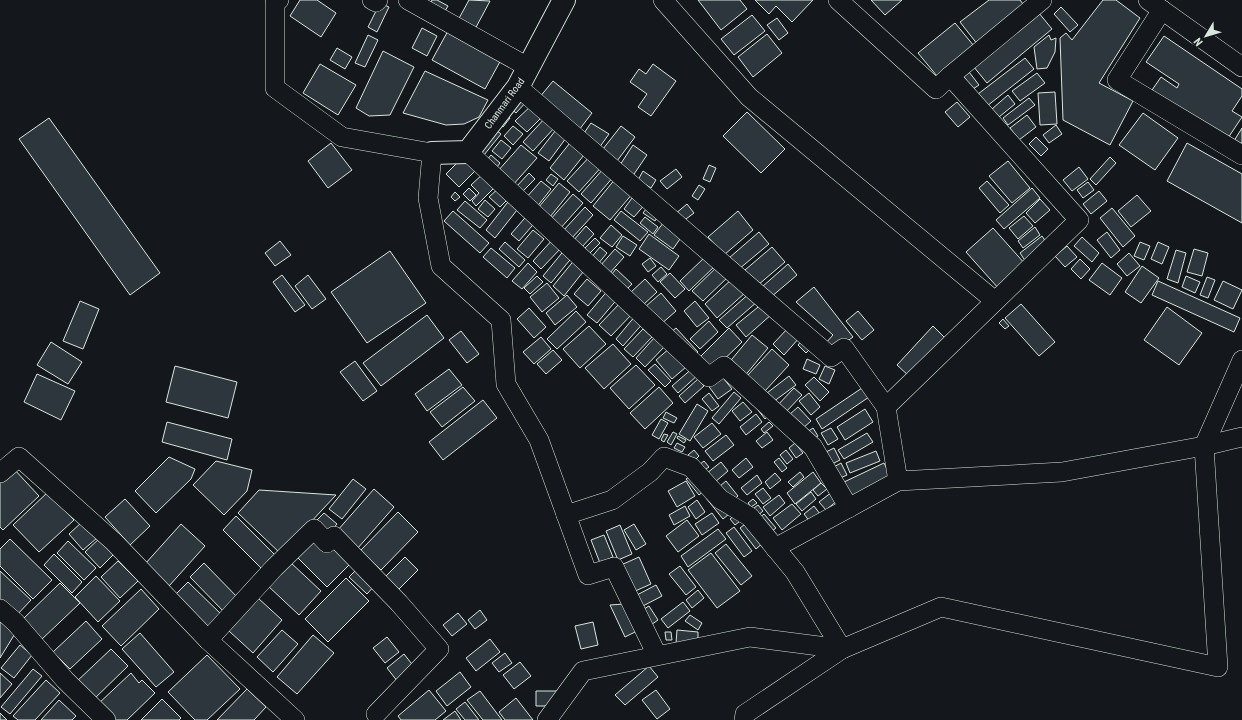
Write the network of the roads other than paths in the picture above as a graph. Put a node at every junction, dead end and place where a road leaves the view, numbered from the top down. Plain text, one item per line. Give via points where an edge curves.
1 (279, 0) edge
2 (372, 0) edge
3 (378, 0) edge
4 (408, 0) edge
5 (564, 0) edge
6 (663, 0) edge
7 (838, 0) edge
8 (1042, 0) edge
9 (1155, 5) edge
10 (528, 67) junction
11 (1242, 67) edge
12 (950, 76) junction
13 (518, 87) junction
14 (468, 152) junction
15 (432, 153) junction
16 (1242, 155) edge
17 (995, 301) junction
18 (1242, 360) edge
19 (886, 407) junction
20 (1242, 437) edge
21 (1204, 446) junction
22 (0, 473) edge
23 (898, 481) junction
24 (848, 508) junction
25 (566, 515) junction
26 (775, 548) junction
27 (0, 609) edge
28 (208, 640) junction
29 (842, 649) junction
30 (657, 655) junction
31 (376, 714) dead end
32 (106, 720) edge
33 (295, 720) edge
34 (547, 720) edge
35 (744, 720) edge

1 - 15 street via 275,3 275,88 342,137
2 - 3 street
4 - 10 street
5 - 10 street, Chanmari Road
6 - 17 street via 749,97
7 - 12 street via 936,89
8 - 12 street
9 - 11 street
9 - 16 street via 1117,80
10 - 13 street, Chanmari Road
12 - 17 street via 1078,220
13 - 14 street, Chanmari Road
13 - 19 street via 831,357 844,348
14 - 15 street
14 - 24 street via 709,377 724,366 814,447
15 - 25 street via 428,198 441,266 501,320 506,384 539,440
17 - 19 street
18 - 21 street
19 - 23 street
20 - 21 street
21 - 23 street via 1062,472
21 - 29 street via 1218,667 942,607
22 - 28 street via 19,457 114,542
23 - 24 street
24 - 26 street
25 - 26 street via 612,500 650,472 664,457 692,467 720,498 750,517
25 - 30 street via 588,575 614,567
26 - 29 street via 796,572
27 - 32 street via 15,622 65,680
28 - 31 street via 314,529 327,543 334,536 399,603 439,649
28 - 33 street
29 - 30 street via 750,637
29 - 35 street via 745,714
30 - 34 street via 583,671

